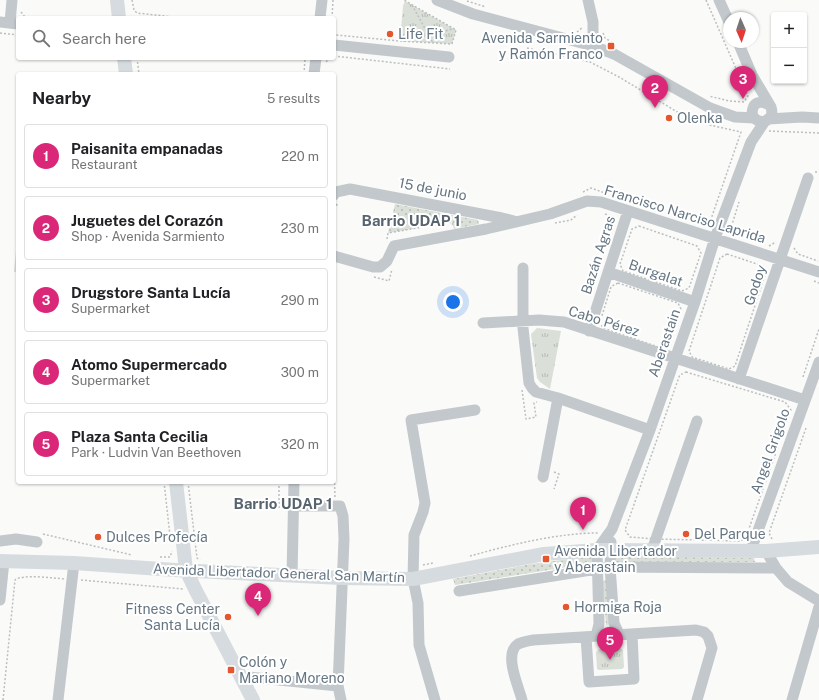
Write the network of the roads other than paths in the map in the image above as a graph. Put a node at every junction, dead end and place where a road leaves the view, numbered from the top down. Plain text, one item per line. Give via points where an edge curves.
1 (12, 0) edge
2 (117, 0) edge
3 (322, 0) edge
4 (437, 0) edge
5 (588, 0) edge
6 (719, 0) edge
7 (724, 12) edge
8 (119, 16) edge
9 (320, 16) edge
10 (9, 23) edge
11 (336, 45) edge
12 (593, 46) junction
13 (741, 48) edge
14 (449, 57) dead end
15 (124, 60) edge
16 (316, 60) edge
17 (126, 72) edge
18 (314, 72) edge
19 (752, 75) junction
20 (769, 105) junction
21 (760, 117) junction
22 (802, 117) junction
23 (819, 118) edge
24 (811, 175) road end
25 (339, 192) edge
26 (628, 211) junction
27 (516, 222) junction
28 (715, 238) junction
29 (336, 257) edge
30 (780, 259) junction
31 (523, 268) dead end
32 (608, 272) junction
33 (819, 272) edge
34 (695, 302) junction
35 (522, 320) junction
36 (483, 324) dead end
37 (589, 331) junction
38 (675, 359) junction
39 (819, 362) edge
40 (739, 379) junction
41 (558, 398) junction
42 (805, 400) junction
43 (475, 410) dead end
44 (697, 421) dead end
45 (650, 430) junction
46 (547, 474) road end
47 (176, 484) edge
48 (294, 484) edge
49 (293, 506) junction
50 (38, 538) road end
51 (0, 541) edge
52 (654, 544) junction
53 (770, 546) junction
54 (819, 547) edge
55 (604, 550) junction
56 (751, 550) junction
57 (2, 561) edge
58 (74, 563) junction
59 (610, 567) junction
60 (776, 568) junction
61 (597, 569) junction
62 (186, 570) junction
63 (413, 572) junction
64 (292, 576) junction
65 (342, 578) junction
66 (459, 591) dead end
67 (0, 600) edge
68 (819, 600) edge
69 (819, 607) edge
70 (619, 634) junction
71 (632, 634) junction
72 (591, 636) junction
73 (241, 678) junction
74 (338, 686) junction
75 (58, 700) edge
76 (253, 700) edge
77 (341, 700) edge
78 (435, 700) edge
79 (522, 700) edge
80 (697, 700) edge
81 (792, 700) edge

1 - 10 street
2 - 8 main road
3 - 9 street
4 - 12 street via 473,14
5 - 12 street via 593,22
6 - 7 street
11 - 14 street
12 - 21 street via 614,54 700,103 735,117
13 - 19 street
15 - 17 main road
16 - 18 street
19 - 20 street
19 - 21 street
20 - 21 street via 772,114
20 - 21 street via 757,103
20 - 22 street
21 - 22 street
21 - 28 street, Aberastain
22 - 23 street
24 - 30 street, Godoy
25 - 27 street, 15 de junio via 350,189
26 - 27 street, Francisco Narciso Laprida via 600,202 587,201
26 - 28 street, Francisco Narciso Laprida
26 - 32 street, Bazán Agras
27 - 29 street, Francisco Narciso Laprida via 394,246 390,264 380,267
28 - 30 street, Francisco Narciso Laprida
28 - 34 street, Aberastain
30 - 33 street, Francisco Narciso Laprida
30 - 40 street, Godoy
31 - 35 street
32 - 34 street, Burgalat
32 - 37 street, Bazán Agras
34 - 38 street, Aberastain
35 - 36 street, Cabo Pérez
35 - 37 street, Cabo Pérez via 564,322
35 - 41 street via 529,383 536,392
37 - 38 street, Cabo Pérez
38 - 40 street, Cabo Pérez
38 - 45 street, Aberastain
39 - 42 street, Angel Grigolo
40 - 42 street, Cabo Pérez
41 - 45 street
41 - 46 street
42 - 56 street, Angel Grigolo
43 - 63 street via 412,420 425,503 414,535
44 - 52 street
45 - 55 street, Aberastain
47 - 62 main road
48 - 49 street
49 - 64 street
49 - 65 street via 340,506 344,539
50 - 51 street
52 - 55 main road, Avenida Libertador General San Martín
52 - 56 main road, Avenida Libertador General San Martín
53 - 54 main road, Avenida Libertador General San Martín
53 - 56 main road, Avenida Libertador General San Martín
53 - 60 street
55 - 59 street
55 - 61 street
55 - 63 main road, Avenida Libertador General San Martín via 544,554
57 - 58 main road, Avenida Libertador General San Martín
57 - 67 street
58 - 62 main road, Avenida Libertador General San Martín
58 - 75 street
59 - 60 street
59 - 61 street
59 - 70 street via 614,623
60 - 68 street via 788,582
61 - 66 street
61 - 72 street via 599,624
62 - 64 main road, Avenida Libertador General San Martín
62 - 73 main road
63 - 65 main road, Avenida Libertador General San Martín
63 - 78 street via 418,603 420,645
64 - 65 main road, Avenida Libertador General San Martín
65 - 74 street
69 - 81 street
70 - 71 street
70 - 72 street
71 - 72 street via 634,679 589,682
71 - 80 street via 696,630 708,636 712,648
72 - 79 street via 533,640 514,648 511,663
73 - 74 street
73 - 76 main road
74 - 77 street

